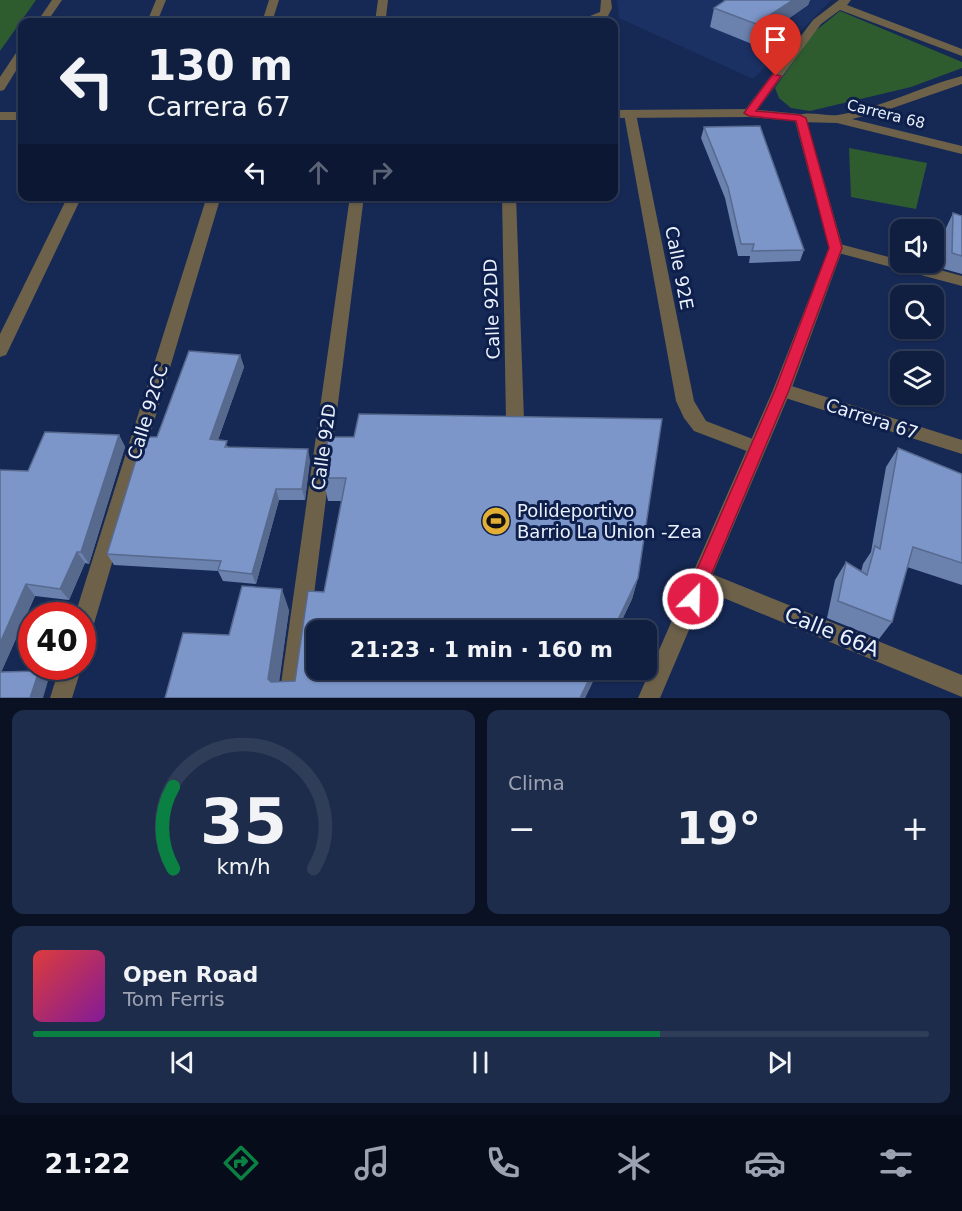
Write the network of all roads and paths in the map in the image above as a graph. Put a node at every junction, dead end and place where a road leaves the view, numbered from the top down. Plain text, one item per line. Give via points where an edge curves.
1 (57, 0) edge
2 (162, 0) edge
3 (274, 0) edge
4 (383, 0) edge
5 (606, 0) edge
6 (842, 2) edge
7 (45, 18) edge
8 (154, 18) edge
9 (268, 18) edge
10 (381, 18) edge
11 (594, 18) edge
12 (962, 53) edge
13 (18, 58) edge
14 (962, 80) edge
15 (0, 87) edge
16 (749, 113) junction
17 (618, 114) edge
18 (630, 114) junction
19 (0, 116) edge
20 (18, 116) edge
21 (800, 118) junction
22 (837, 119) junction
23 (962, 150) edge
24 (73, 201) edge
25 (212, 201) edge
26 (356, 201) edge
27 (509, 201) edge
28 (836, 248) junction
29 (962, 281) edge
30 (0, 351) edge
31 (782, 390) junction
32 (515, 420) edge
33 (962, 447) edge
34 (757, 448) junction
35 (702, 579) junction
36 (90, 602) edge
37 (67, 680) edge
38 (962, 686) edge
39 (61, 698) edge
40 (290, 698) edge
41 (649, 698) edge

1 - 7 street
2 - 8 street
3 - 9 street
4 - 10 street
5 - 11 street via 604,14
6 - 12 street
6 - 16 street via 817,22
13 - 15 street
14 - 22 street
16 - 18 street
16 - 21 street
17 - 18 street
18 - 34 street, Calle 92E via 685,401 700,426
19 - 20 street
21 - 22 street, Carrera 68
21 - 28 street
22 - 23 street, Carrera 68
24 - 30 street
25 - 36 street, Calle 92CC
26 - 40 street, Calle 92D
27 - 32 street, Calle 92DD
28 - 29 street
28 - 31 street
31 - 33 street, Carrera 67
31 - 34 street
34 - 35 street
35 - 38 street, Calle 66A
35 - 41 street
37 - 39 street

